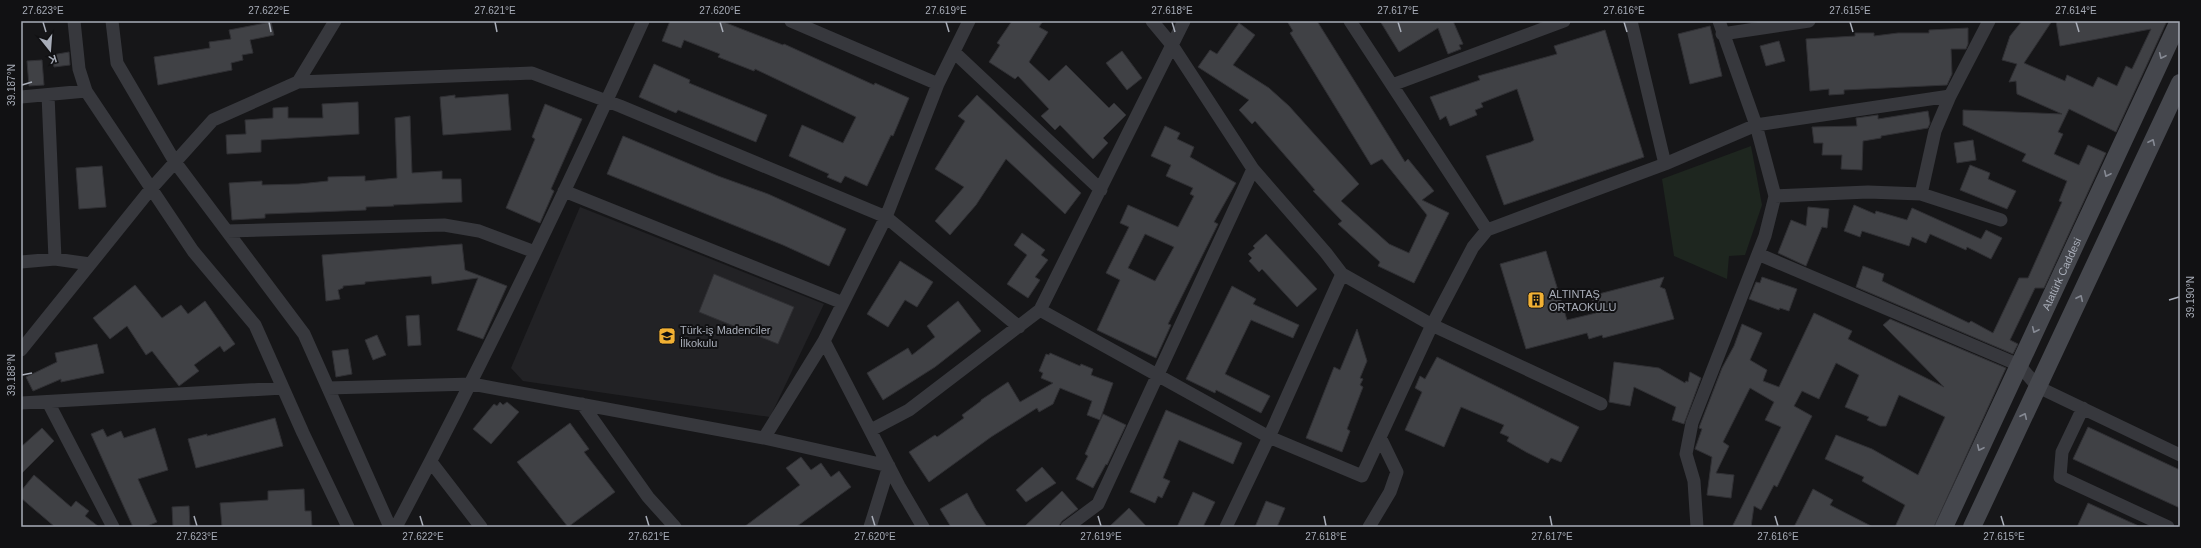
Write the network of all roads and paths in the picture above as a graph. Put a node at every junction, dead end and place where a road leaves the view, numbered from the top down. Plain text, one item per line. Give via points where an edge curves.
1 (74, 21) edge
2 (112, 21) edge
3 (335, 21) edge
4 (643, 21) edge
5 (791, 21) edge
6 (969, 21) edge
7 (1152, 21) edge
8 (1184, 21) edge
9 (1350, 21) edge
10 (1564, 21) edge
11 (1631, 21) edge
12 (1809, 21) edge
13 (1989, 21) edge
14 (2179, 21) edge
15 (1721, 27) edge
16 (1172, 45) junction
17 (954, 53) junction
18 (298, 82) junction
19 (2180, 83) edge
20 (938, 84) junction
21 (1392, 85) junction
22 (86, 91) junction
23 (48, 95) junction
24 (1950, 96) junction
25 (21, 97) edge
26 (607, 101) junction
27 (1756, 125) junction
28 (175, 162) junction
29 (1665, 164) junction
30 (1254, 169) junction
31 (150, 190) junction
32 (1101, 190) junction
33 (564, 191) junction
34 (1921, 194) junction
35 (1775, 196) junction
36 (886, 218) junction
37 (2001, 220) dead end
38 (1488, 230) junction
39 (227, 231) junction
40 (535, 252) junction
41 (1758, 254) junction
42 (55, 259) junction
43 (21, 262) edge
44 (90, 264) junction
45 (1342, 274) junction
46 (843, 303) junction
47 (1040, 310) junction
48 (1432, 325) junction
49 (1019, 327) junction
50 (824, 341) junction
51 (21, 350) edge
52 (2019, 366) junction
53 (1157, 376) junction
54 (472, 384) junction
55 (2038, 387) junction
56 (283, 388) junction
57 (328, 388) junction
58 (48, 402) junction
59 (21, 403) edge
60 (582, 404) junction
61 (1601, 404) dead end
62 (2083, 408) junction
63 (871, 430) junction
64 (1269, 437) junction
65 (1380, 437) junction
66 (764, 438) junction
67 (2180, 455) edge
68 (430, 462) junction
69 (889, 466) junction
70 (113, 527) edge
71 (348, 527) edge
72 (390, 527) edge
73 (396, 527) edge
74 (481, 527) edge
75 (675, 527) edge
76 (870, 527) edge
77 (923, 527) edge
78 (1067, 527) edge
79 (1226, 527) edge
80 (1370, 527) edge
81 (1697, 527) edge
82 (1944, 527) edge
83 (1972, 527) edge
84 (2168, 527) edge

1 - 22 street via 79,69
2 - 28 street via 116,64
3 - 18 street
4 - 26 street
5 - 20 street
6 - 17 street
7 - 16 street
8 - 16 street
9 - 21 street
10 - 21 street
11 - 29 street
12 - 15 street
13 - 24 street
14 -> 52 main road, Atatürk Caddesi
15 - 27 street
16 - 30 street
16 - 32 street
17 - 20 street
17 - 32 street
18 - 26 street via 532,73
18 - 28 street via 213,120
55 -> 19 main road
20 - 36 street
21 - 38 street
22 - 23 street
22 - 31 street
23 - 25 street
23 - 42 street
24 - 27 street
24 - 34 street via 1935,132
26 - 33 street
26 - 36 street
27 - 29 street
27 - 35 street
28 - 31 street
28 - 39 street
29 - 38 street
30 - 45 street
30 - 53 street
31 - 44 street
31 - 56 street via 193,252 255,325
32 - 47 street
33 - 40 street
33 - 46 street
34 - 35 street via 1868,192
34 - 37 street
35 - 41 street
36 - 46 street
36 - 49 street
38 - 48 street via 1474,247
39 - 40 street via 444,225 479,231
39 - 57 street via 304,334
40 - 54 street
41 - 52 street
41 - 81 street via 1692,423 1686,454 1694,481
42 - 43 street
42 - 44 street
44 - 51 street
45 - 48 street
45 - 64 street
46 - 50 street
47 - 49 street
47 - 53 street
48 - 61 street
48 - 65 street
49 - 63 street via 909,410
50 - 63 street
50 - 66 street
52 - 55 street
52 -> 82 main road, Atatürk Caddesi
53 - 64 street
53 - 78 street via 1098,504
54 - 57 street
54 - 60 street
54 - 68 street
55 - 62 street
83 -> 55 main road
56 - 58 street
56 - 71 street
57 - 72 street
58 - 59 street
58 - 70 street
60 - 66 street
60 - 75 street via 648,497
62 - 67 street
62 - 84 street via 2062,452 2060,477
63 - 69 street
64 - 65 street via 1362,476
64 - 79 street
65 - 80 street via 1397,472 1390,492
66 - 69 street
68 - 73 street
68 - 74 street
69 - 76 street
69 - 77 street

